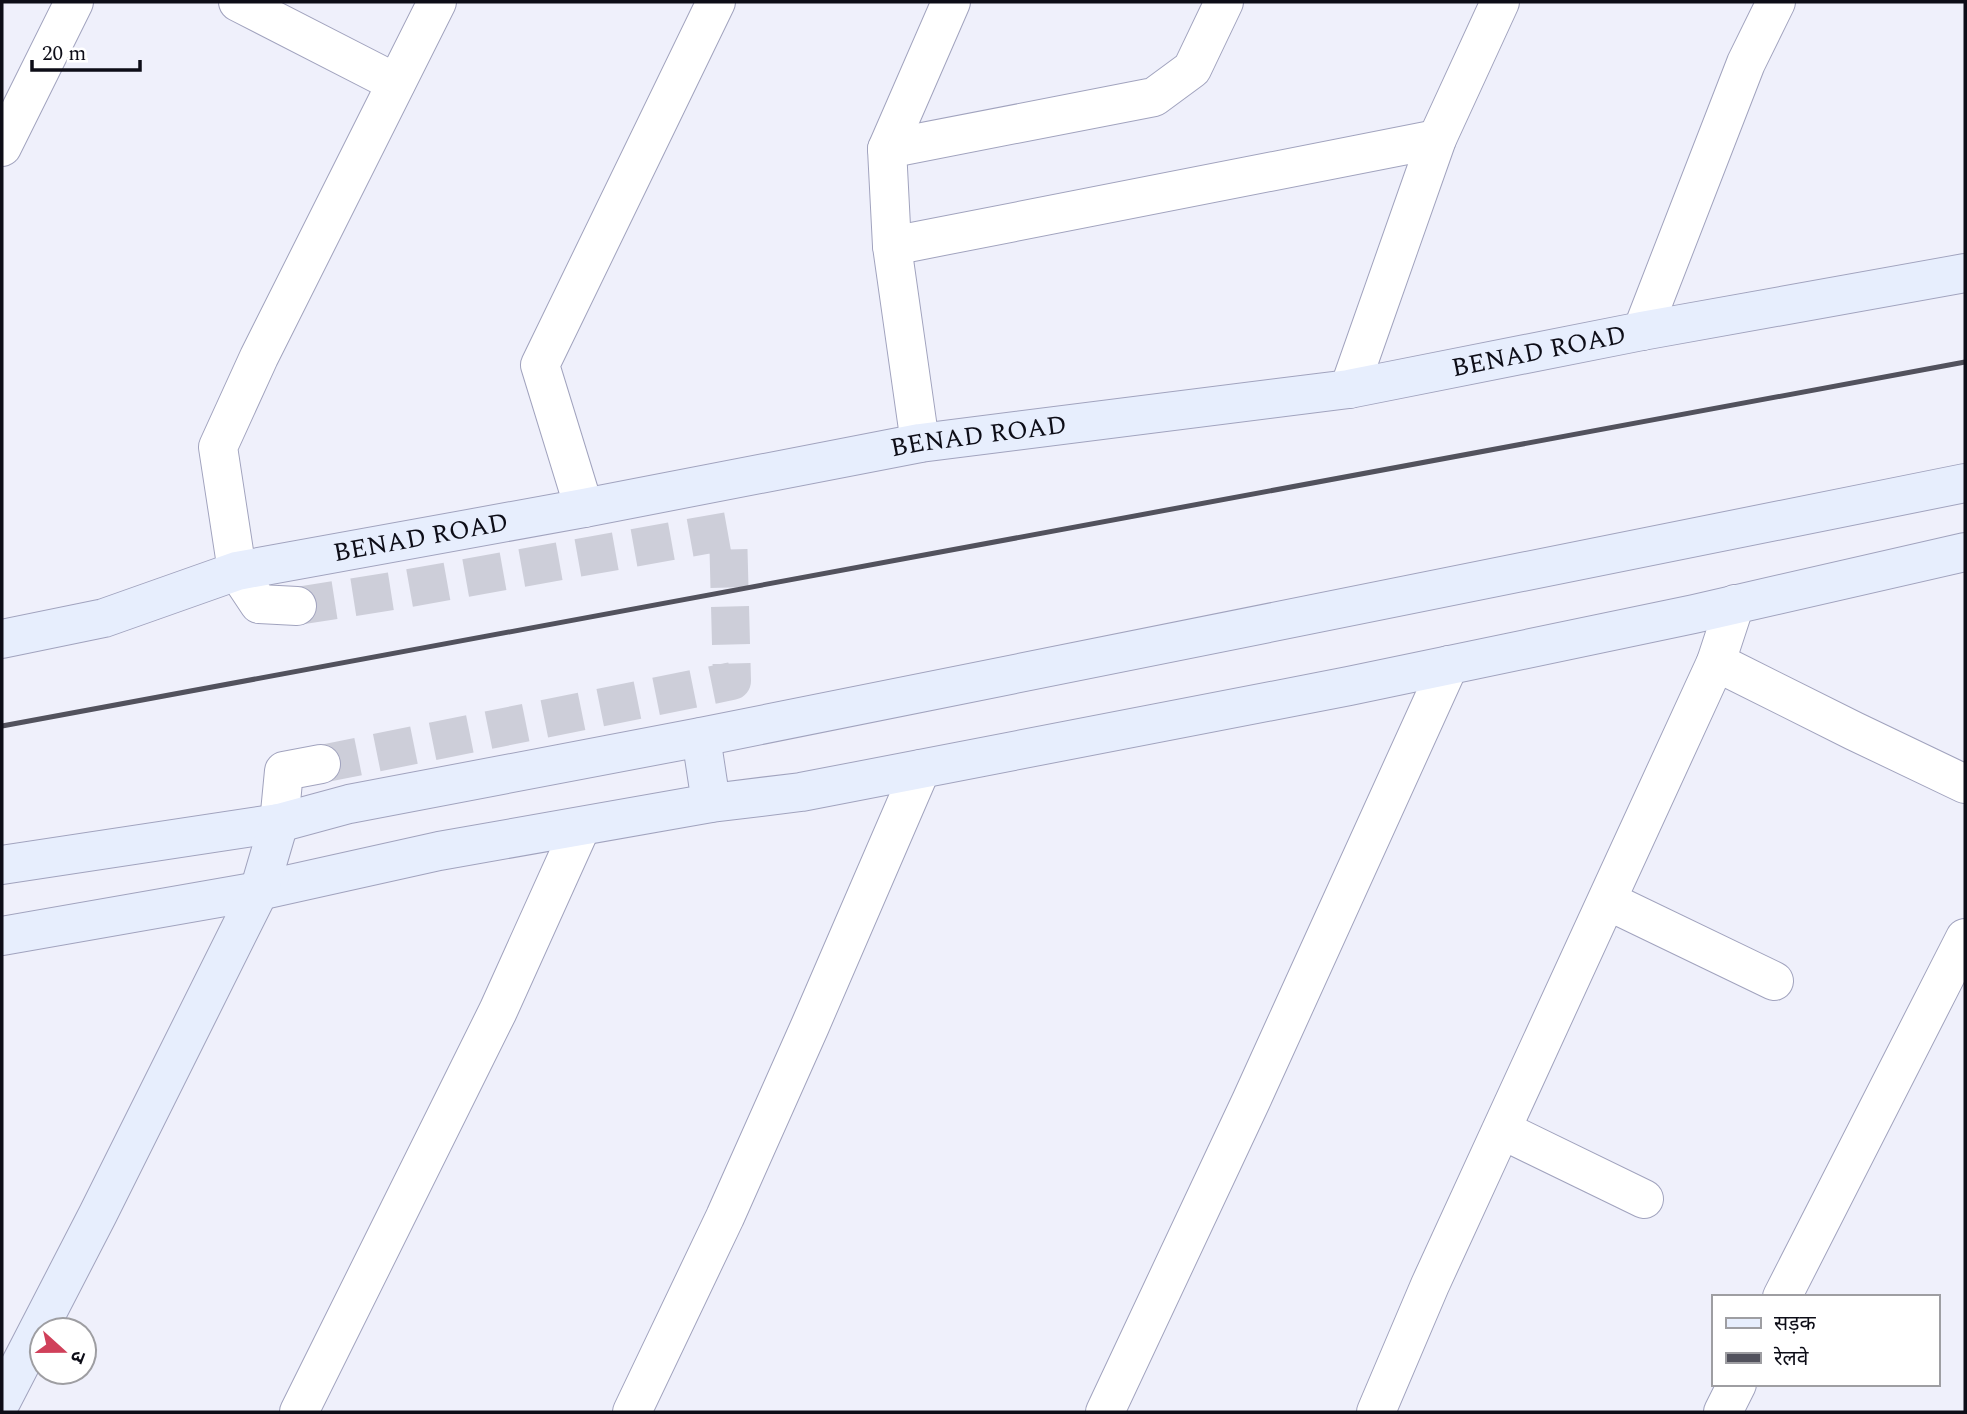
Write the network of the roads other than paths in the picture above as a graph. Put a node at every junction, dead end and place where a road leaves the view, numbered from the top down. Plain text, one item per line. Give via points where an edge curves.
1 (74, 2) edge
2 (238, 2) edge
3 (437, 2) edge
4 (716, 2) edge
5 (951, 2) edge
6 (1224, 2) edge
7 (1500, 2) edge
8 (1776, 2) edge
9 (396, 83) junction
10 (1437, 139) junction
11 (2, 147) edge
12 (887, 149) junction
13 (892, 246) junction
14 (1965, 274) edge
15 (1642, 331) junction
16 (1349, 389) junction
17 (920, 443) junction
18 (1965, 483) edge
19 (584, 509) junction
20 (1965, 552) edge
21 (237, 570) junction
22 (1735, 604) junction
23 (297, 606) tunnel mouth
24 (2, 639) edge
25 (1716, 662) junction
26 (1449, 665) junction
27 (701, 737) junction
28 (321, 764) tunnel mouth
29 (921, 769) junction
30 (1965, 783) edge
31 (711, 803) junction
32 (279, 822) junction
33 (581, 827) junction
34 (2, 865) edge
35 (259, 891) junction
36 (1608, 901) junction
37 (2, 936) edge
38 (1965, 938) edge
39 (1774, 981) dead end
40 (1502, 1130) junction
41 (1644, 1199) dead end
42 (1783, 1295) edge
43 (1736, 1386) edge
44 (2, 1399) edge
45 (299, 1412) edge
46 (632, 1412) edge
47 (1105, 1412) edge
48 (1376, 1412) edge
49 (1723, 1412) edge

1 - 11 street
2 - 9 street
3 - 9 street
4 - 19 street via 540,365
5 - 12 street
6 - 12 street via 1192,69 1154,97
7 - 10 street
8 - 15 street via 1746,63
9 - 21 street via 258,357 218,447
10 - 13 street
10 - 16 street
12 - 13 street
13 - 17 street
14 - 15 main road, BENAD ROAD
15 - 16 main road, BENAD ROAD
16 - 17 main road, BENAD ROAD
17 - 19 main road, BENAD ROAD
18 - 27 main road
19 - 21 main road, BENAD ROAD
20 - 22 main road
21 - 23 street via 259,604
21 - 24 main road, BENAD ROAD via 104,618
22 - 25 street
22 - 26 main road
25 - 30 street
25 - 36 street
26 - 29 main road
26 - 47 street
27 - 31 main road
27 - 32 main road via 349,804
28 - 32 street via 284,771
29 - 31 main road via 801,792
29 - 46 street via 725,1217
31 - 33 main road
32 - 34 main road
32 - 35 main road
33 - 35 main road via 439,851
33 - 45 street via 498,1011
35 - 37 main road
35 - 44 main road
36 - 39 street
36 - 40 street
38 - 42 street
40 - 41 street
40 - 48 street
43 - 49 street

